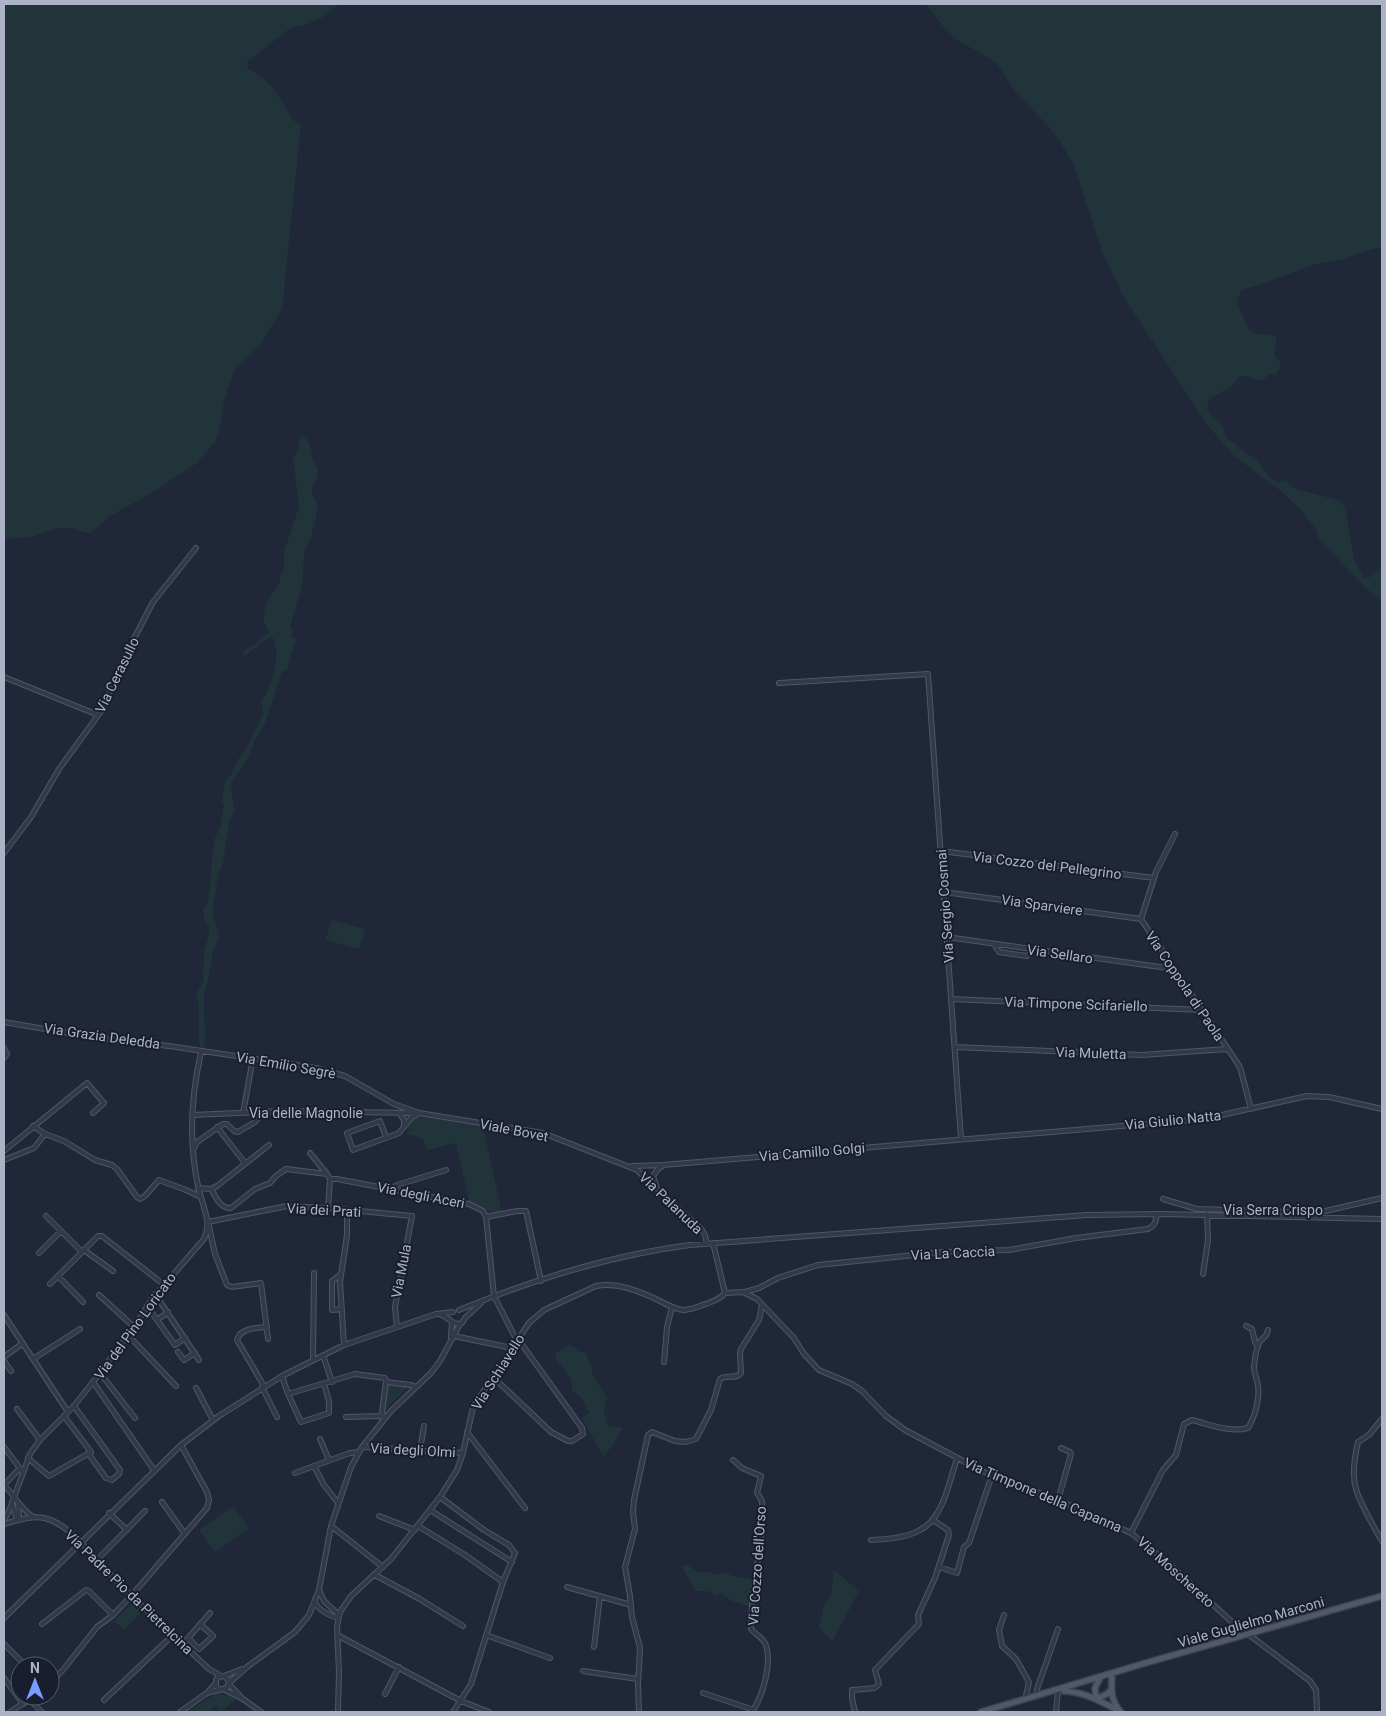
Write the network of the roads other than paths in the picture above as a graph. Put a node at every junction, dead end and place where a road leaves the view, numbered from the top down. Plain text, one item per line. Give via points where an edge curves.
1 (196, 548) dead end
2 (4, 677) edge
3 (779, 683) dead end
4 (98, 715) junction
5 (1175, 834) dead end
6 (941, 851) junction
7 (4, 853) edge
8 (1154, 878) junction
9 (944, 892) junction
10 (1141, 919) junction
11 (947, 938) junction
12 (994, 944) junction
13 (1034, 950) junction
14 (1174, 970) junction
15 (951, 999) junction
16 (1201, 1010) junction
17 (4, 1022) edge
18 (4, 1048) edge
19 (955, 1048) junction
20 (1227, 1049) junction
21 (201, 1052) junction
22 (4, 1058) edge
23 (253, 1058) junction
24 (394, 1104) junction
25 (1251, 1109) junction
26 (1382, 1109) edge
27 (263, 1112) junction
28 (93, 1113) dead end
29 (243, 1113) junction
30 (419, 1113) junction
31 (384, 1114) junction
32 (400, 1114) junction
33 (192, 1115) junction
34 (33, 1126) junction
35 (217, 1127) junction
36 (404, 1129) junction
37 (45, 1134) junction
38 (386, 1137) junction
39 (961, 1139) junction
40 (270, 1145) dead end
41 (193, 1150) junction
42 (4, 1151) edge
43 (310, 1153) dead end
44 (4, 1160) edge
45 (245, 1164) junction
46 (663, 1165) junction
47 (630, 1166) junction
48 (446, 1170) dead end
49 (327, 1174) junction
50 (330, 1179) junction
51 (656, 1187) junction
52 (198, 1188) junction
53 (211, 1189) junction
54 (391, 1189) junction
55 (201, 1197) junction
56 (1382, 1198) edge
57 (1163, 1199) dead end
58 (328, 1208) junction
59 (347, 1210) junction
60 (1157, 1214) junction
61 (1206, 1214) junction
62 (46, 1216) dead end
63 (412, 1216) joint
64 (486, 1217) junction
65 (1382, 1219) edge
66 (208, 1222) junction
67 (61, 1231) junction
68 (713, 1243) junction
69 (707, 1244) junction
70 (83, 1251) junction
71 (39, 1253) dead end
72 (112, 1271) dead end
73 (314, 1273) dead end
74 (1203, 1274) dead end
75 (341, 1275) junction
76 (58, 1276) junction
77 (542, 1281) junction
78 (50, 1284) dead end
79 (163, 1284) junction
80 (743, 1292) junction
81 (726, 1293) junction
82 (155, 1294) junction
83 (99, 1295) dead end
84 (494, 1296) junction
85 (84, 1302) dead end
86 (482, 1302) junction
87 (147, 1306) junction
88 (762, 1306) junction
89 (672, 1307) junction
90 (342, 1309) junction
91 (459, 1310) junction
92 (168, 1312) junction
93 (453, 1312) junction
94 (436, 1314) junction
95 (4, 1315) edge
96 (465, 1318) junction
97 (156, 1320) junction
98 (451, 1321) junction
99 (460, 1324) junction
100 (1246, 1326) dead end
101 (134, 1327) junction
102 (267, 1327) junction
103 (397, 1327) junction
104 (80, 1329) dead end
105 (1268, 1330) dead end
106 (128, 1335) junction
107 (454, 1336) junction
108 (185, 1338) junction
109 (268, 1339) dead end
110 (518, 1340) junction
111 (451, 1342) junction
112 (23, 1343) junction
113 (344, 1345) junction
114 (1258, 1346) junction
115 (512, 1348) junction
116 (178, 1352) dead end
117 (195, 1353) junction
118 (323, 1355) junction
119 (4, 1359) edge
120 (33, 1359) junction
121 (199, 1360) dead end
122 (313, 1360) junction
123 (664, 1362) dead end
124 (11, 1371) dead end
125 (100, 1373) junction
126 (282, 1376) junction
127 (493, 1377) junction
128 (94, 1382) junction
129 (332, 1382) junction
130 (386, 1382) junction
131 (324, 1384) junction
132 (176, 1386) dead end
133 (263, 1387) junction
134 (416, 1387) junction
135 (196, 1388) dead end
136 (288, 1394) junction
137 (74, 1406) junction
138 (17, 1409) dead end
139 (68, 1412) junction
140 (64, 1416) junction
141 (277, 1417) dead end
142 (346, 1417) dead end
143 (383, 1417) junction
144 (135, 1418) dead end
145 (1382, 1419) edge
146 (213, 1420) junction
147 (424, 1426) dead end
148 (467, 1432) junction
149 (320, 1439) dead end
150 (40, 1440) junction
151 (181, 1444) junction
152 (362, 1447) junction
153 (4, 1448) edge
154 (1061, 1448) dead end
155 (420, 1450) junction
156 (90, 1452) junction
157 (359, 1452) junction
158 (463, 1453) junction
159 (28, 1458) junction
160 (957, 1458) junction
161 (329, 1460) junction
162 (733, 1460) dead end
163 (314, 1466) junction
164 (21, 1470) junction
165 (154, 1470) junction
166 (295, 1473) dead end
167 (992, 1476) junction
168 (4, 1485) edge
169 (14, 1496) junction
170 (440, 1497) junction
171 (1058, 1500) junction
172 (18, 1502) junction
173 (162, 1502) dead end
174 (12, 1503) junction
175 (338, 1503) junction
176 (525, 1508) dead end
177 (430, 1510) junction
178 (145, 1511) dead end
179 (109, 1513) junction
180 (380, 1516) dead end
181 (34, 1517) junction
182 (4, 1520) edge
183 (17, 1520) junction
184 (932, 1520) junction
185 (4, 1524) edge
186 (331, 1526) junction
187 (416, 1528) junction
188 (127, 1530) junction
189 (1130, 1532) junction
190 (185, 1534) junction
191 (871, 1540) dead end
192 (1382, 1541) edge
193 (80, 1542) junction
194 (96, 1560) junction
195 (512, 1562) junction
196 (383, 1567) junction
197 (939, 1567) junction
198 (375, 1575) junction
199 (503, 1582) junction
200 (567, 1587) dead end
201 (319, 1590) junction
202 (132, 1595) junction
203 (600, 1596) junction
204 (1382, 1597) edge
205 (316, 1601) junction
206 (324, 1601) junction
207 (344, 1605) junction
208 (631, 1605) junction
209 (334, 1610) junction
210 (322, 1611) junction
211 (210, 1613) dead end
212 (113, 1615) junction
213 (310, 1615) junction
214 (1004, 1615) dead end
215 (338, 1616) junction
216 (332, 1617) junction
217 (4, 1618) edge
218 (42, 1624) dead end
219 (200, 1624) junction
220 (463, 1626) dead end
221 (337, 1627) junction
222 (1058, 1629) dead end
223 (1247, 1634) junction
224 (173, 1635) junction
225 (337, 1635) junction
226 (486, 1636) junction
227 (188, 1638) junction
228 (4, 1644) edge
229 (183, 1644) junction
230 (594, 1647) dead end
231 (15, 1656) edge
232 (550, 1658) dead end
233 (247, 1667) junction
234 (399, 1667) junction
235 (209, 1669) junction
236 (583, 1671) dead end
237 (60, 1674) edge
238 (223, 1676) junction
239 (1111, 1677) junction
240 (1100, 1678) junction
241 (638, 1679) junction
242 (215, 1682) junction
243 (229, 1684) junction
244 (222, 1690) junction
245 (1058, 1690) junction
246 (1111, 1690) junction
247 (207, 1693) junction
248 (703, 1693) dead end
249 (385, 1694) dead end
250 (1036, 1697) junction
251 (243, 1699) junction
252 (1096, 1699) junction
253 (104, 1700) dead end
254 (1025, 1700) junction
255 (461, 1701) junction
256 (753, 1711) edge
257 (180, 1712) edge
258 (261, 1712) edge
259 (338, 1712) edge
260 (453, 1712) edge
261 (489, 1712) edge
262 (639, 1712) edge
263 (855, 1712) edge
264 (981, 1712) edge
265 (1056, 1712) edge
266 (1121, 1712) edge
267 (1317, 1712) edge

1 - 4 street, Via Cerasullo via 153,602
2 - 4 street
3 - 6 street, Via Sergio Cosmai via 928,674
4 - 7 street, Via Cerasullo
5 - 8 street, Via Coppola di Paola
6 - 8 street, Via Cozzo del Pellegrino
6 - 9 street, Via Sergio Cosmai
8 - 10 street, Via Coppola di Paola
9 - 10 street, Via Sparviere
9 - 11 street, Via Sergio Cosmai
10 - 14 street, Via Coppola di Paola
11 - 12 street, Via Sellaro
11 - 15 street, Via Sergio Cosmai
12 - 13 street, Via Sellaro
12 - 13 street via 999,952 1027,956
13 - 14 street, Via Sellaro
14 - 16 street, Via Coppola di Paola
15 - 16 street, Via Timpone Scifariello
15 - 19 street, Via Sergio Cosmai
16 - 20 street, Via Coppola di Paola
17 - 21 street, Via Grazia Deledda
18 - 22 street via 7,1054
19 - 20 street, Via Muletta via 1142,1055
19 - 39 street, Via Sergio Cosmai
20 - 25 street, Via Coppola di Paola via 1240,1067
21 - 23 street, Via Emilio Segrè
21 - 33 street
23 - 24 street, Via Emilio Segrè via 340,1074
23 - 29 street
24 - 30 street, Viale Bovet
24 - 31 street via 394,1109
25 - 26 street, Via Giulio Natta via 1298,1097 1317,1096
25 - 39 street, Via Giulio Natta via 1204,1119
27 - 29 street, Via delle Magnolie
27 - 31 street, Via delle Magnolie
27 - 35 street via 238,1132 227,1124
28 - 34 street via 104,1103 87,1083
29 - 33 street, Via delle Magnolie
30 - 32 street, Via delle Magnolie
30 - 36 street
30 - 47 street, Viale Bovet via 543,1133
31 - 32 street, Via delle Magnolie
32 - 36 street
33 - 41 street
34 - 37 street
34 - 42 street
35 - 41 street via 197,1142
35 - 45 street
36 - 38 street
37 - 44 street via 34,1148
37 - 55 street via 64,1141 95,1160 112,1165 137,1197 144,1196 158,1180
38 - 38 street via 353,1150 347,1133 380,1120
39 - 46 street, Via Camillo Golgi
40 - 45 street
41 - 52 street
43 - 49 street
45 - 53 street
46 - 47 street, Via Camillo Golgi
46 - 51 street via 653,1176
47 - 51 street, Via Palanuda
48 - 54 street
49 - 50 street
49 - 53 street via 286,1168 270,1183 255,1189 231,1208 223,1206
50 - 54 street, Via degli Aceri
50 - 58 street
51 - 69 street, Via Palanuda via 702,1230
52 - 53 street
52 - 55 street
54 - 64 street, Via degli Aceri via 469,1204 483,1210
55 - 66 street
56 - 57 street, Via Serra Crispo via 1321,1212 1197,1209
58 - 59 street, Via dei Prati
58 - 66 street, Via dei Prati via 287,1206
59 - 63 street, Via dei Prati
59 - 75 street
60 - 61 street
60 - 68 street via 1087,1214
60 - 80 street, Via La Caccia via 1156,1222 1148,1229 1009,1250 944,1252 818,1265
61 - 65 street
61 - 74 street via 1208,1240
62 - 67 street
63 - 103 street, Via Mula via 395,1307
64 - 77 street via 526,1211
64 - 84 street
66 - 79 street, Via del Pino Loricato via 204,1239
66 - 102 street via 215,1254 227,1285 261,1283
67 - 70 street
67 - 71 street
68 - 69 street
68 - 81 street, Via Palanuda
69 - 77 street via 624,1256
70 - 72 street
70 - 76 street
70 - 79 street via 94,1238 102,1236
73 - 122 street
75 - 90 street
75 - 90 street via 332,1281 332,1310
76 - 78 street
76 - 85 street
77 - 84 street
79 - 82 street, Via del Pino Loricato
80 - 81 street
80 - 88 street via 757,1299
81 - 89 street, Via Schiavello via 693,1308
82 - 87 street, Via del Pino Loricato
82 - 92 street
83 - 101 street
84 - 86 street
84 - 110 street
86 - 91 street
86 - 96 street
87 - 97 street
87 - 101 street, Via del Pino Loricato
88 - 160 street, Via Timpone della Capanna via 794,1338 819,1370 862,1390 886,1416 905,1430
88 - 208 street via 759,1320 741,1349 741,1373 720,1379 696,1439 681,1442 652,1432 648,1435 633,1506 635,1529 625,1566
89 - 110 street, Via Schiavello via 613,1284 596,1286 544,1310 529,1323
89 - 123 street
90 - 113 street
91 - 93 street
91 - 96 street
92 - 97 street
92 - 108 street
93 - 94 street
93 - 98 street
94 - 98 street
94 - 103 street
95 - 112 street
96 - 99 street
97 - 108 street via 174,1345
98 - 99 street
98 - 111 street
99 - 107 street
100 - 114 street via 1252,1329
101 - 106 street, Via del Pino Loricato
102 - 109 street
102 - 133 street via 246,1330 239,1334 237,1340
103 - 113 street
104 - 120 street
105 - 114 street
106 - 125 street, Via del Pino Loricato
106 - 132 street
107 - 111 street
107 - 115 street
108 - 117 street
110 - 115 street, Via Schiavello
110 - 127 street via 582,1428 583,1434 572,1441 565,1441 551,1432
111 - 134 street via 431,1373
112 - 119 street
112 - 120 street
113 - 118 street
114 - 189 street via 1254,1373 1259,1391 1248,1428 1222,1428 1192,1420 1184,1424 1176,1455 1163,1470
115 - 127 street, Via Schiavello
116 - 117 street via 184,1360
117 - 121 street
118 - 122 street
118 - 129 street
119 - 124 street
120 - 139 street
122 - 126 street
125 - 128 street, Via del Pino Loricato
125 - 144 street
126 - 133 street
126 - 136 street
127 - 148 street, Via Schiavello via 473,1407
128 - 137 street, Via del Pino Loricato
128 - 165 street
129 - 130 street via 355,1374 384,1378
129 - 131 street
130 - 134 street
130 - 143 street
131 - 136 street
131 - 136 street via 329,1413 301,1422
133 - 141 street
133 - 146 street
134 - 143 street
135 - 146 street
137 - 139 street, Via del Pino Loricato
137 - 156 street via 120,1473 112,1480 106,1478
138 - 150 street
139 - 140 street, Via del Pino Loricato
140 - 150 street, Via del Pino Loricato
140 - 156 street
142 - 143 street
143 - 152 street
145 - 192 street via 1369,1435 1358,1442 1355,1472 1356,1489
146 - 151 street
147 - 155 street
148 - 158 street, Via Schiavello
148 - 176 street
149 - 161 street
150 - 159 street, Via del Pino Loricato
151 - 165 street
151 - 190 street via 209,1500 207,1508
152 - 155 street, Via degli Olmi
152 - 157 street
153 - 164 street
154 - 171 street via 1071,1454
155 - 158 street, Via degli Olmi
156 - 159 street via 49,1476
157 - 161 street
157 - 175 street
158 - 170 street, Via Schiavello via 457,1470
159 - 164 street, Via del Pino Loricato
160 - 167 street, Via Timpone della Capanna
160 - 184 street via 943,1504
161 - 163 street
162 - 256 street, Via Cozzo dell'Orso via 761,1476 757,1493 762,1501 762,1526 751,1629 765,1643 768,1664
163 - 166 street
163 - 175 street
164 - 168 street
164 - 169 street, Via del Pino Loricato
165 - 179 street
167 - 171 street, Via Timpone della Capanna
167 - 197 street via 957,1572
168 - 169 street
169 - 172 street
169 - 174 street, Via del Pino Loricato
170 - 177 street, Via Schiavello
170 - 195 street via 509,1545 515,1553
171 - 189 street, Via Timpone della Capanna
172 - 181 street
172 - 183 street
173 - 190 street
174 - 182 street, Via del Pino Loricato
174 - 183 street
175 - 186 street
177 - 187 street, Via Schiavello
177 - 195 street
178 - 188 street
179 - 188 street
179 - 193 street
180 - 187 street
181 - 183 street, Via Padre Pio da Pietrelcina
181 - 193 street, Via Padre Pio da Pietrelcina via 54,1522
183 - 185 street, Via Padre Pio da Pietrelcina
184 - 191 street via 912,1535
184 - 197 street via 948,1530 950,1536
186 - 196 street
186 - 201 street
187 - 196 street, Via Schiavello
187 - 199 street via 465,1555
188 - 194 street
189 - 223 street, Via Moschereto
190 - 202 street
193 - 194 street, Via Padre Pio da Pietrelcina
193 - 217 street
194 - 202 street, Via Padre Pio da Pietrelcina
195 - 199 street
196 - 198 street, Via Schiavello
197 - 263 street via 918,1616 919,1624 875,1670 880,1684 875,1688 852,1690
198 - 207 street, Via Schiavello
198 - 220 street
199 - 226 street
200 - 203 street
201 - 205 street
201 - 206 street
202 - 212 street
202 - 224 street, Via Padre Pio da Pietrelcina
203 - 208 street
203 - 230 street
204 - 223 main road, Viale Guglielmo Marconi
205 - 206 street
205 - 210 street
205 - 213 street
206 - 209 street
207 - 209 street
207 - 215 street, Via Schiavello
208 - 241 street via 640,1648
209 - 215 street
210 - 213 street
210 - 216 street
211 - 219 street
212 - 218 street via 86,1590
212 - 237 street via 97,1627
213 - 233 street via 296,1632
214 - 254 street via 999,1637 1029,1682
215 - 216 street
215 - 221 street, Via Schiavello
216 - 221 street
219 - 227 street
219 - 227 street via 213,1636 199,1649
221 - 225 street, Via Schiavello
222 - 250 street
223 - 239 main road, Viale Guglielmo Marconi
223 - 267 street, Via Moschereto via 1310,1681 1316,1690
224 - 229 street, Via Padre Pio da Pietrelcina
224 - 253 street
225 - 234 street
225 - 259 street, Via Schiavello
226 - 232 street
226 - 255 street via 471,1684
227 - 229 street
228 - 231 street
229 - 235 street, Via Padre Pio da Pietrelcina
233 - 238 street
233 - 243 street
234 - 249 street
234 - 255 street
235 - 238 street, Via Padre Pio da Pietrelcina
235 - 242 street, Via Padre Pio da Pietrelcina
236 - 241 street
238 - 242 street
238 - 243 street
239 - 240 main road, Viale Guglielmo Marconi
239 - 246 main road
240 - 245 main road, Viale Guglielmo Marconi
240 - 252 main road via 1095,1688
241 - 262 street
242 - 244 street via 216,1687
242 - 247 street
243 - 244 street
243 - 251 street
244 - 247 street
244 - 251 street
245 - 250 main road, Viale Guglielmo Marconi
245 - 252 main road via 1078,1692
245 - 265 street
246 - 252 main road
246 - 266 main road
247 - 257 street
248 - 256 street
250 - 254 main road, Viale Guglielmo Marconi
251 - 258 street
252 - 266 main road
254 - 264 main road, Viale Guglielmo Marconi
255 - 260 street
255 - 261 street

